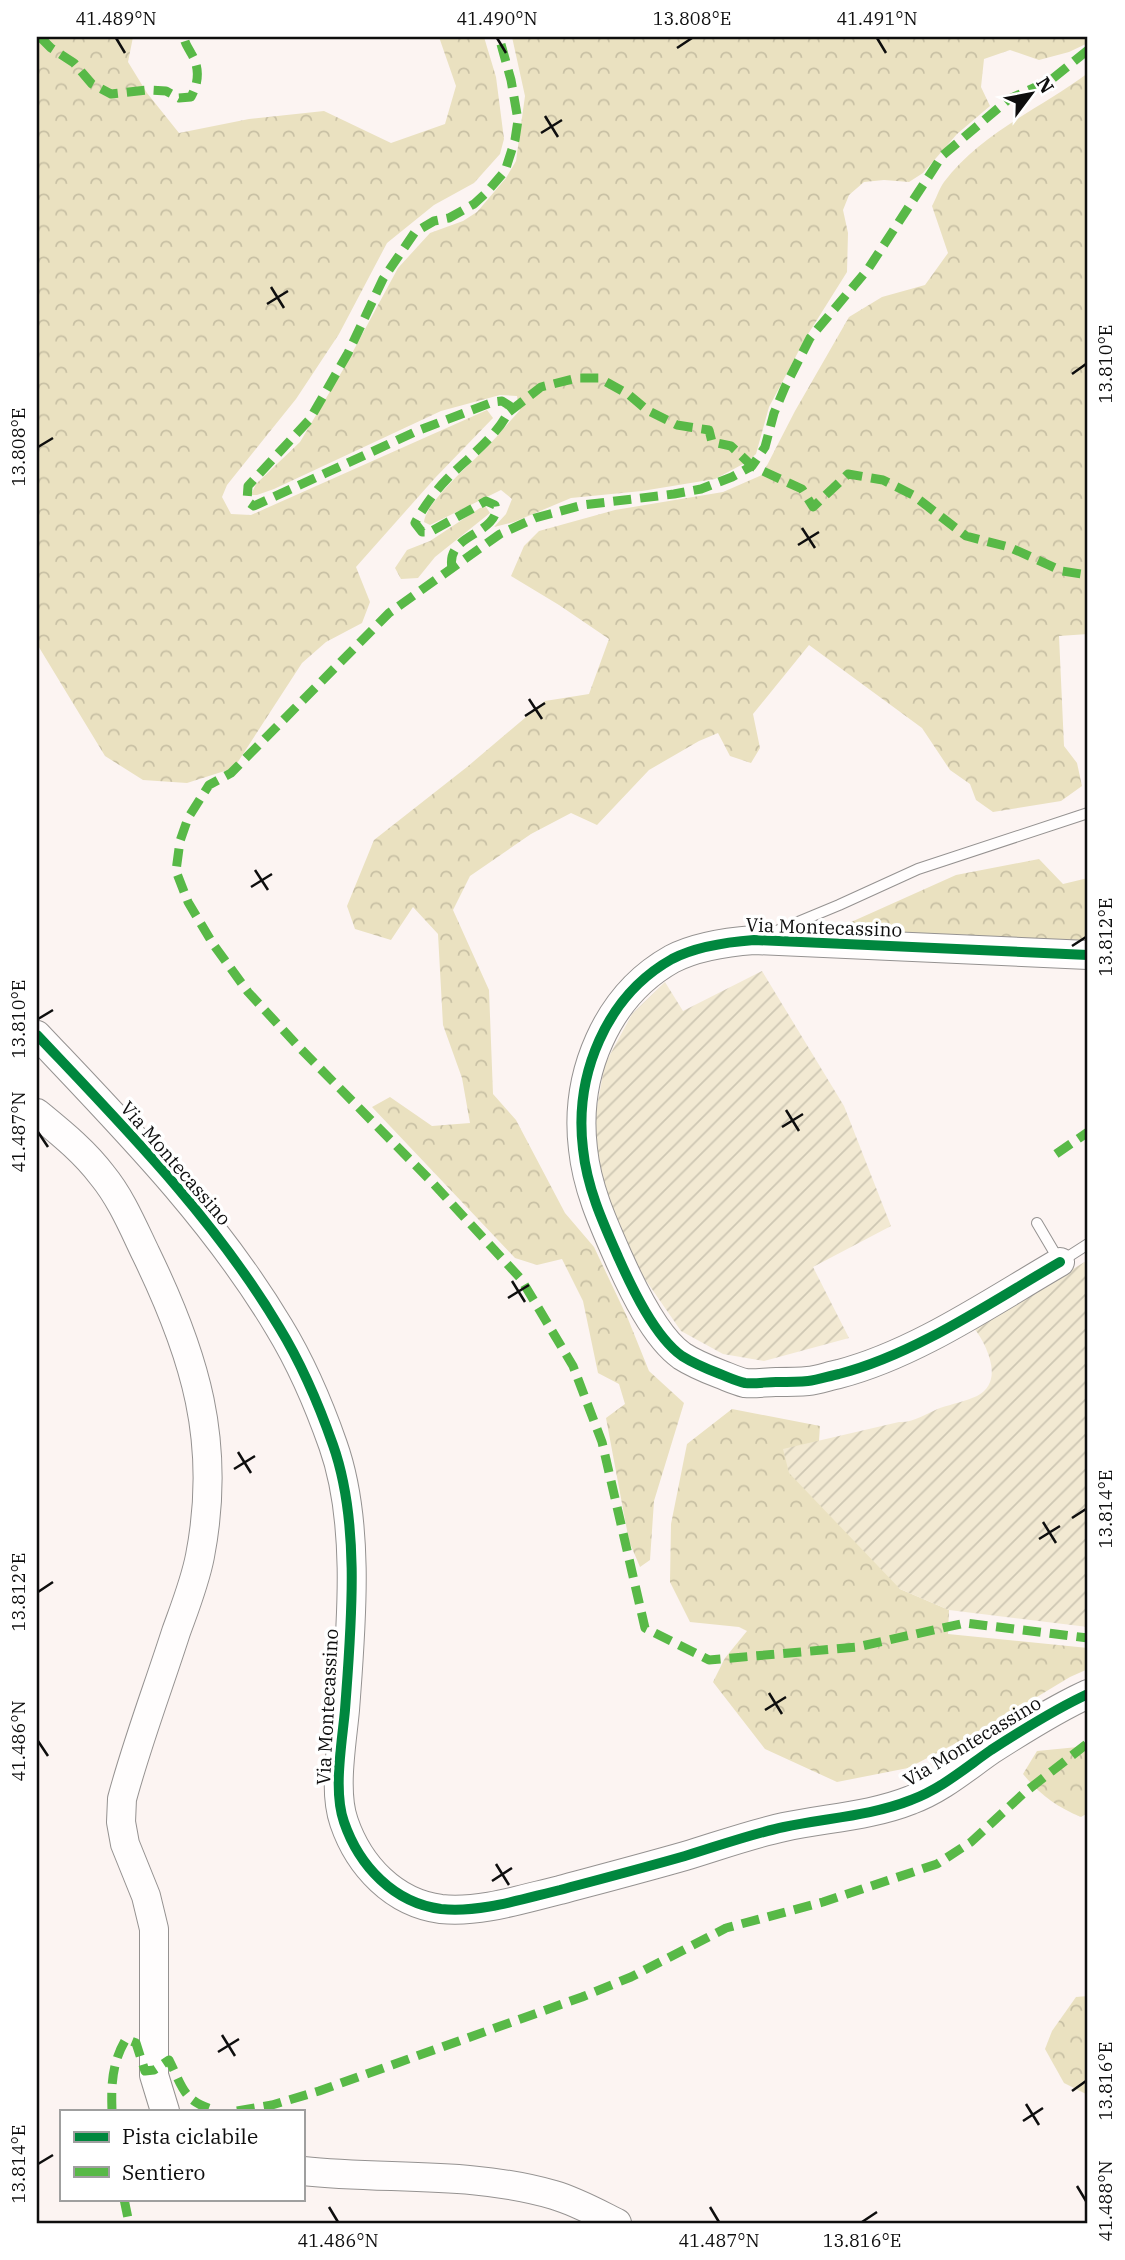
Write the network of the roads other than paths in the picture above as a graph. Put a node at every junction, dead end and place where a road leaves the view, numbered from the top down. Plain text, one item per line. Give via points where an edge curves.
1 (1088, 813) edge
2 (754, 940) junction
3 (1088, 955) edge
4 (37, 1035) edge
5 (37, 1113) edge
6 (1037, 1223) dead end
7 (1088, 1244) edge
8 (1060, 1262) junction
9 (1088, 1694) edge
10 (165, 2110) edge
11 (304, 2171) edge
12 (617, 2223) edge

1 - 2 lane via 918,869
2 - 3 street, Via Montecassino
2 - 8 street, Via Montecassino via 694,950 651,973 614,1014 584,1084 582,1148 599,1215 634,1292 680,1355 744,1383 810,1381 913,1346
4 - 9 street, Via Montecassino via 189,1201 233,1258 281,1330 310,1391 334,1448 347,1506 351,1557 339,1787 342,1818 354,1846 379,1880 409,1901 464,1910 522,1899 782,1827 911,1800
5 - 10 street via 103,1175 124,1209 171,1304 198,1384 205,1430 209,1469 200,1558 122,1799 125,1844 154,1929 154,2076
6 - 8 lane
7 - 8 lane
11 - 12 street via 515,2185 557,2196

